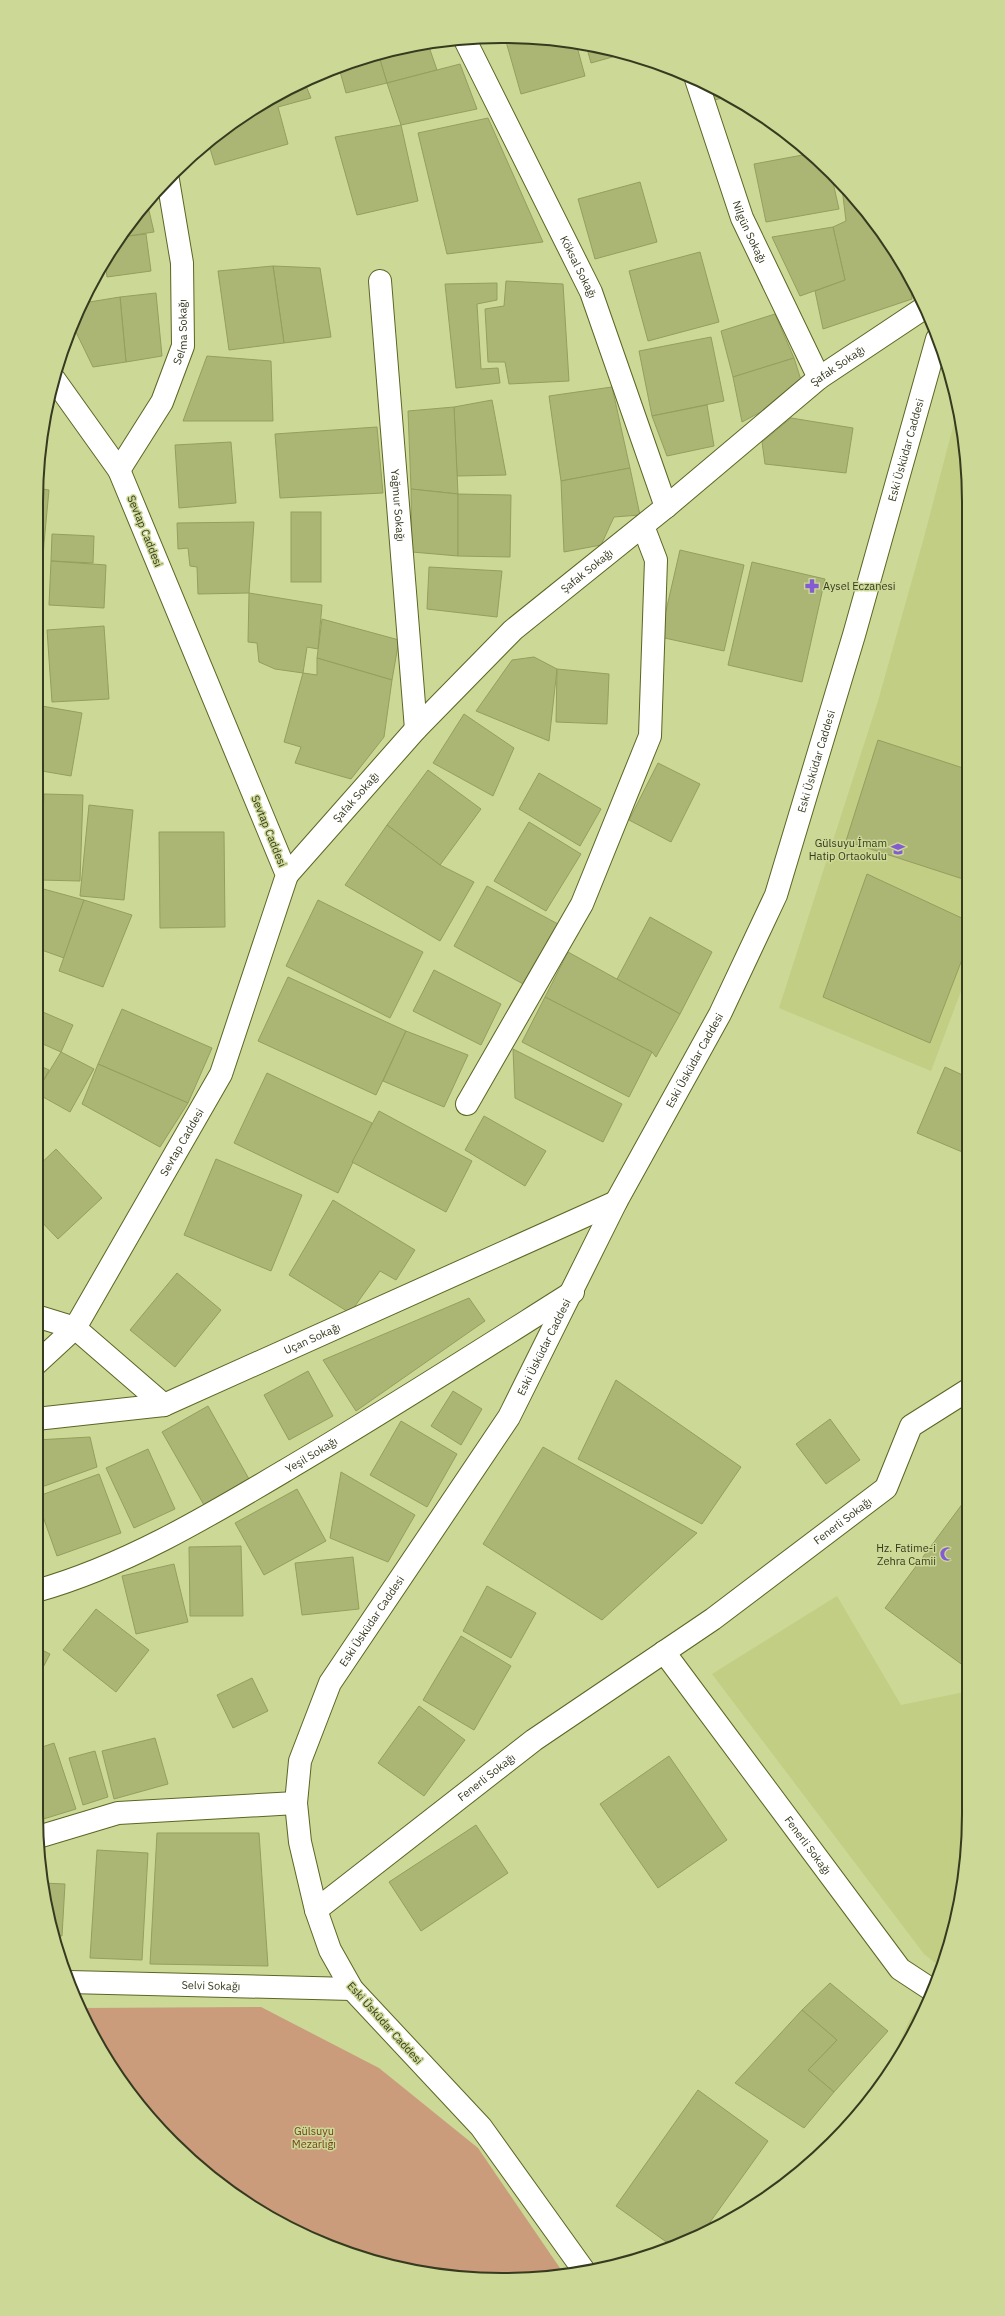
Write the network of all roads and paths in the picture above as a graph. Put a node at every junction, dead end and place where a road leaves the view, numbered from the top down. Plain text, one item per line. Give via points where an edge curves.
1 (467, 44) edge
2 (699, 87) edge
3 (169, 187) edge
4 (380, 282) dead end
5 (920, 311) edge
6 (935, 347) edge
7 (819, 378) junction
8 (59, 385) edge
9 (120, 470) junction
10 (666, 508) junction
11 (643, 526) junction
12 (416, 729) junction
13 (287, 875) junction
14 (466, 1104) dead end
15 (616, 1202) junction
16 (573, 1292) junction
17 (43, 1318) edge
18 (75, 1328) junction
19 (43, 1358) edge
20 (962, 1394) edge
21 (164, 1405) junction
22 (43, 1418) edge
23 (43, 1589) edge
24 (664, 1652) junction
25 (296, 1803) junction
26 (44, 1835) edge
27 (316, 1910) junction
28 (75, 1982) edge
29 (928, 1987) edge
30 (352, 1989) junction
31 (581, 2266) edge

1 - 10 street, Köksal Sokağı via 592,292
2 - 7 street, Nilgün Sokağı via 742,218
3 - 9 street, Selma Sokağı via 182,263 183,346 162,402
4 - 12 street, Yağmur Sokağı
5 - 7 street, Şafak Sokağı
6 - 15 street, Eski Üsküdar Caddesi via 854,635 776,895 720,1014
7 - 10 street, Şafak Sokağı
8 - 9 street, Sevtap Caddesi
9 - 13 street, Sevtap Caddesi
10 - 11 street, Şafak Sokağı
11 - 12 street, Şafak Sokağı via 513,630
11 - 14 street via 656,560 650,736 582,904
12 - 13 street, Şafak Sokağı
13 - 18 street, Sevtap Caddesi via 221,1074
15 - 16 street, Eski Üsküdar Caddesi
15 - 21 street, Uçan Sokağı
16 - 23 street, Yeşil Sokağı via 357,1428 218,1511 131,1556 70,1582
16 - 25 street, Eski Üsküdar Caddesi via 509,1417 330,1683 300,1761
17 - 18 street
18 - 19 street
18 - 21 street
20 - 24 street, Fenerli Sokağı via 911,1426 886,1488 713,1620
21 - 22 street, Uçan Sokağı
24 - 27 street, Fenerli Sokağı via 534,1740
24 - 29 street, Fenerli Sokağı via 900,1969
25 - 26 street via 118,1813
25 - 27 street, Eski Üsküdar Caddesi via 300,1842
27 - 30 street, Eski Üsküdar Caddesi via 330,1950
28 - 30 street, Selvi Sokağı
30 - 31 street, Eski Üsküdar Caddesi via 481,2127

